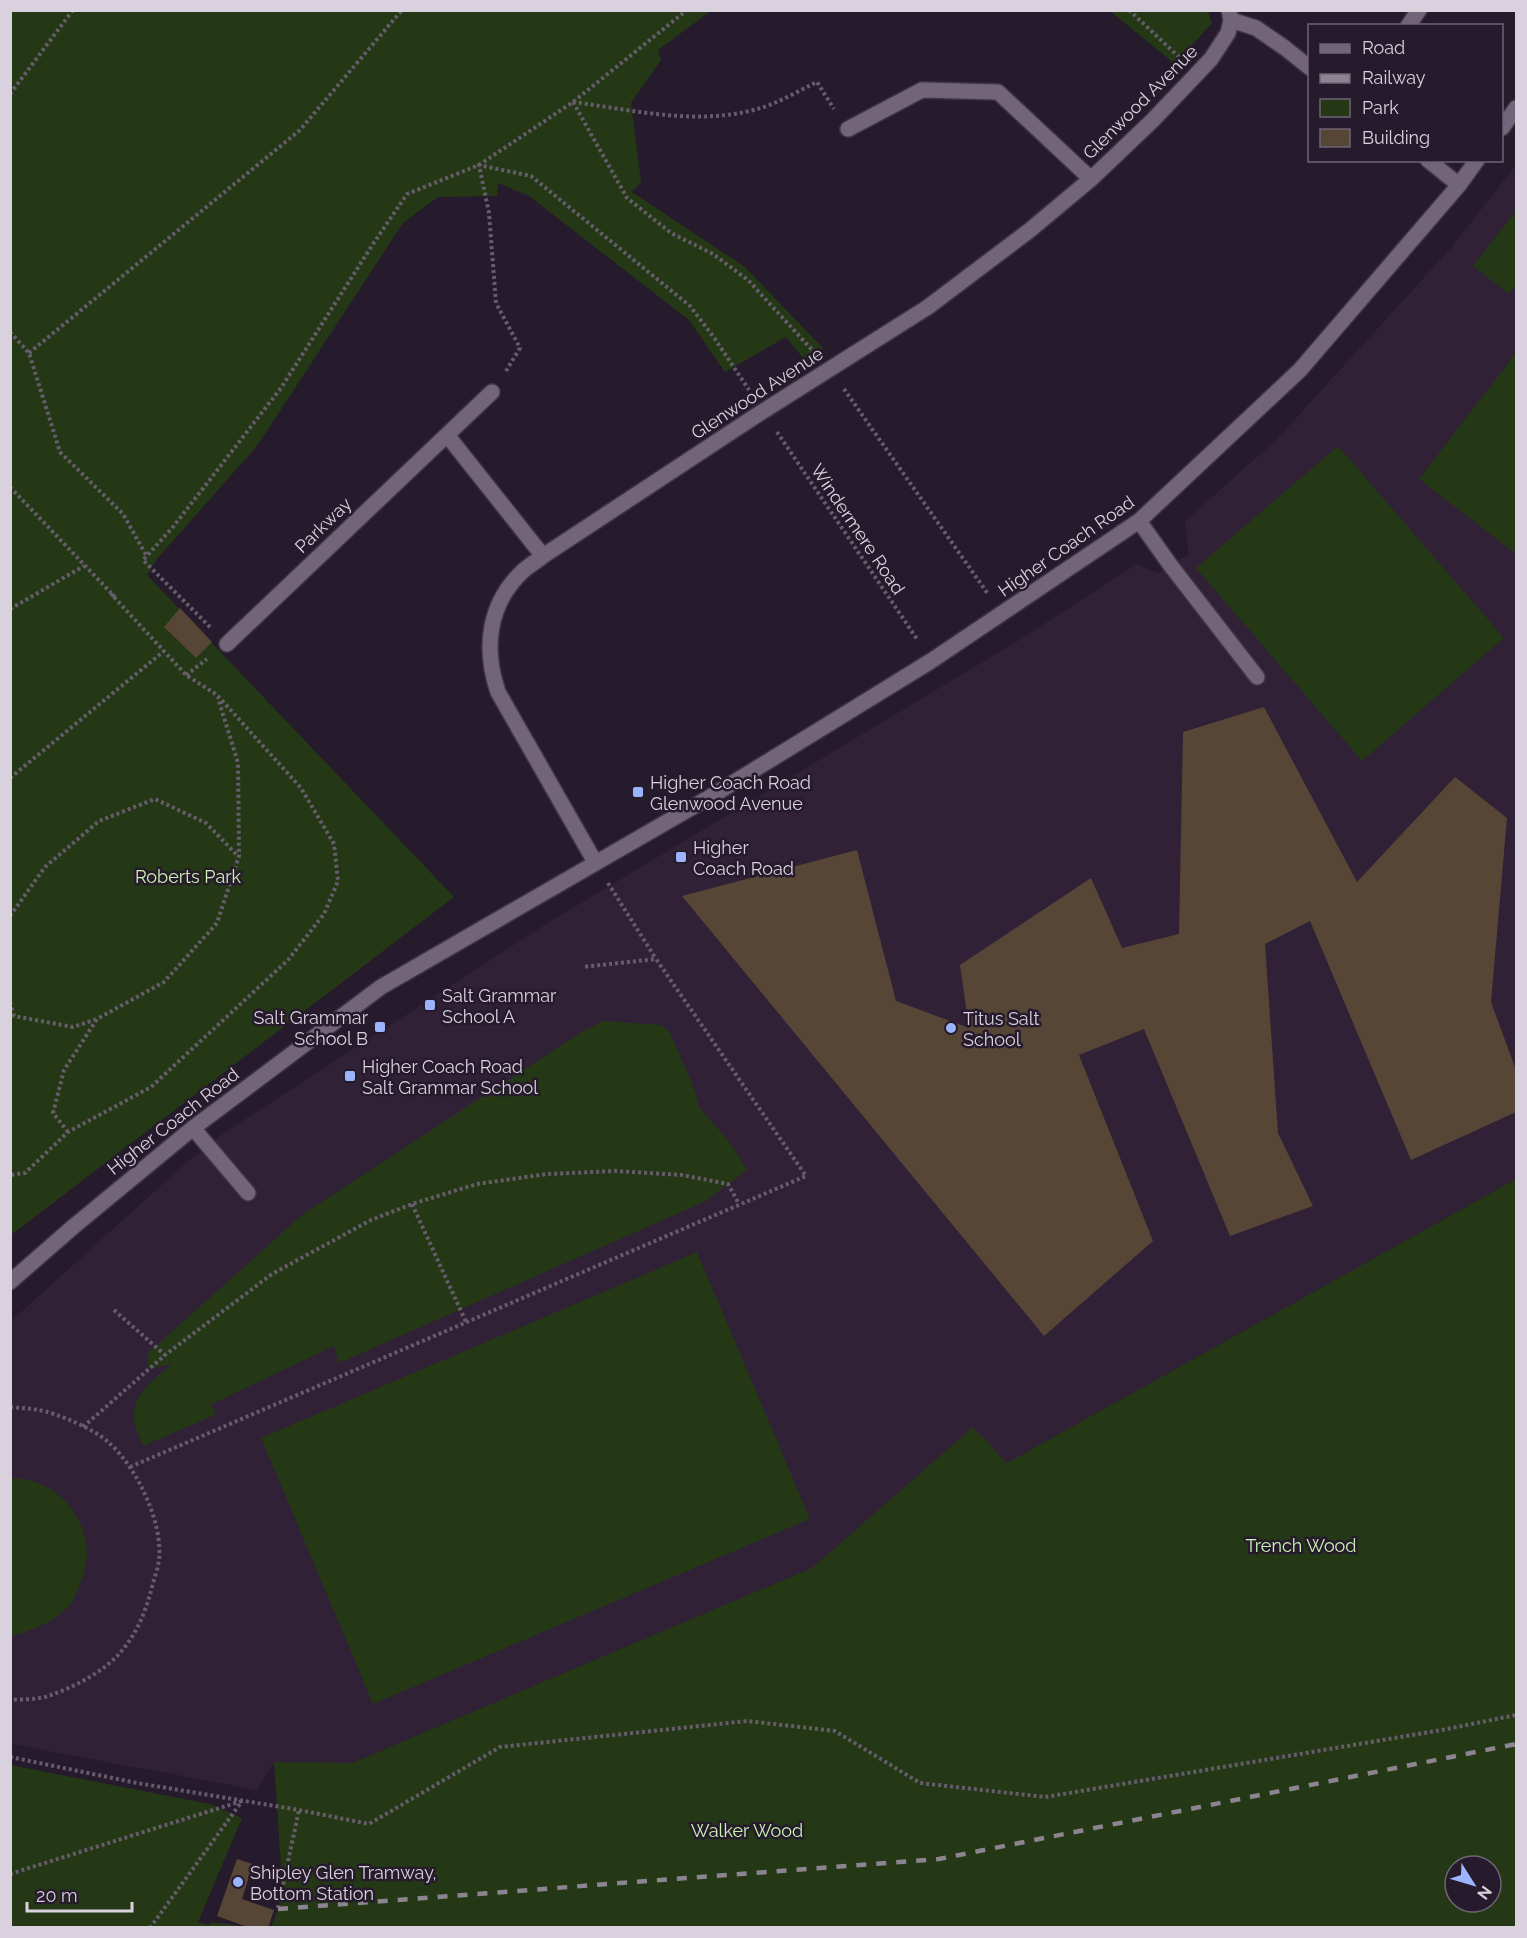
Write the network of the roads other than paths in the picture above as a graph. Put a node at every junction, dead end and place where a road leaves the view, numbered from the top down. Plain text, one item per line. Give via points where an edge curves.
1 (1419, 10) edge
2 (1230, 15) edge
3 (1409, 24) edge
4 (1308, 66) edge
5 (1516, 108) edge
6 (1503, 127) edge
7 (848, 129) road end
8 (1430, 162) edge
9 (1476, 162) edge
10 (1091, 179) junction
11 (1459, 185) junction
12 (492, 392) road end
13 (447, 435) junction
14 (1139, 521) junction
15 (543, 556) junction
16 (227, 644) road end
17 (1257, 677) dead end
18 (595, 862) junction
19 (193, 1128) junction
20 (248, 1193) dead end
21 (10, 1282) edge

1 - 3 street
2 - 4 street via 1256,28
2 - 10 street, Glenwood Avenue via 1222,46
5 - 6 street
7 - 10 street via 922,90 998,92
8 - 11 street
9 - 11 street, Higher Coach Road
10 - 15 street, Glenwood Avenue via 928,307
11 - 14 street, Higher Coach Road via 1300,370
12 - 13 street, Parkway
13 - 15 street
13 - 16 street, Parkway
14 - 17 street
14 - 18 street, Higher Coach Road via 931,661 710,797
15 - 18 street, Glenwood Avenue via 508,588 497,609 490,631 491,672 498,692
18 - 19 street, Higher Coach Road via 381,987
19 - 20 street
19 - 21 street, Higher Coach Road

